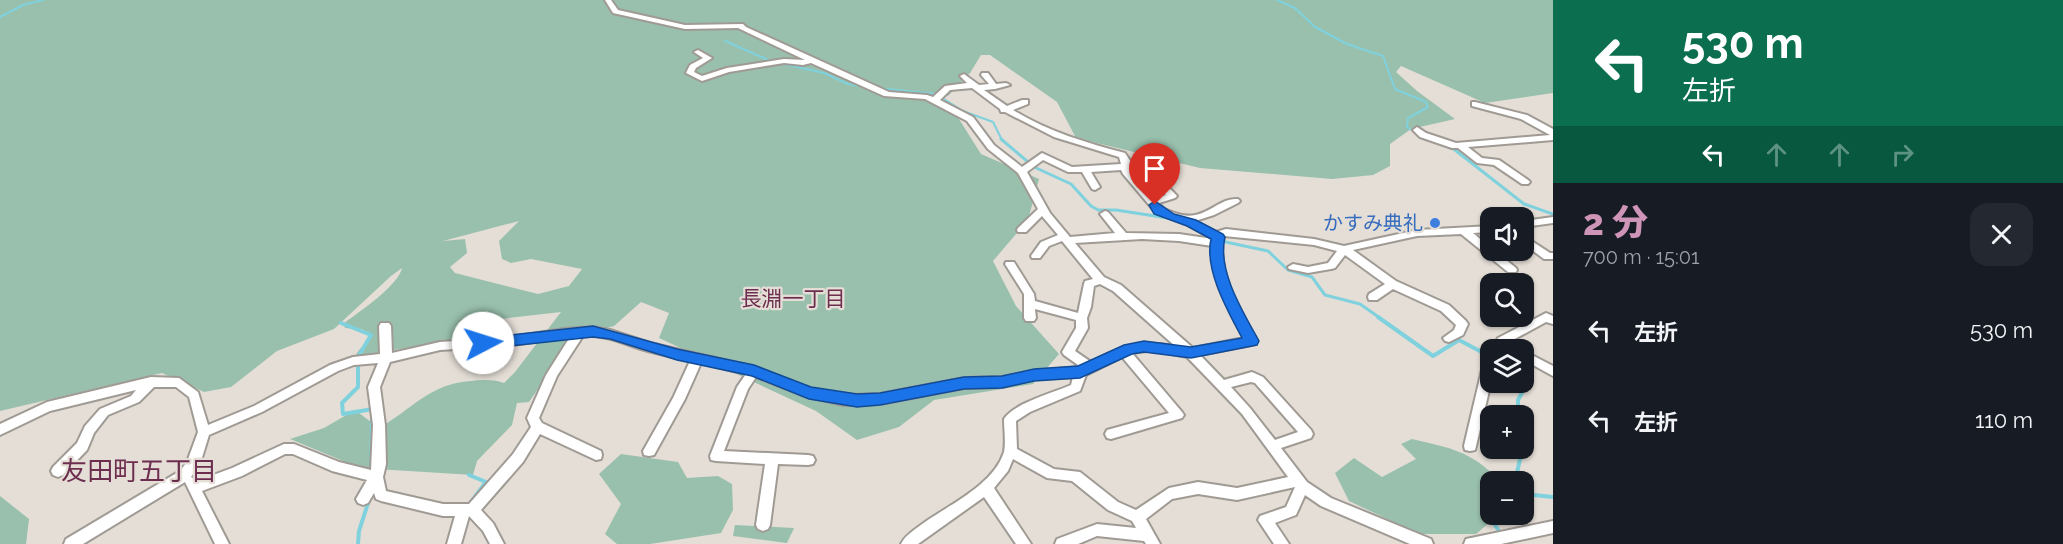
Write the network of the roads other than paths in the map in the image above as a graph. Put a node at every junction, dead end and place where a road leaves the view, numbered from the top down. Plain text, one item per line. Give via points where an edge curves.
1 (608, 0) edge
2 (698, 52) dead end
3 (813, 60) junction
4 (985, 75) dead end
5 (964, 76) dead end
6 (1006, 85) dead end
7 (975, 87) junction
8 (995, 87) junction
9 (935, 100) junction
10 (1025, 102) dead end
11 (1475, 104) dead end
12 (1004, 110) junction
13 (1417, 130) dead end
14 (1553, 135) edge
15 (1461, 146) junction
16 (1125, 166) junction
17 (1085, 170) junction
18 (1022, 171) junction
19 (1153, 176) dead end
20 (1525, 182) dead end
21 (1095, 187) dead end
22 (1235, 201) dead end
23 (1153, 202) junction
24 (1043, 210) junction
25 (1106, 214) dead end
26 (1553, 220) edge
27 (1186, 221) junction
28 (1534, 223) edge
29 (1022, 230) dead end
30 (1480, 230) edge
31 (1465, 232) junction
32 (1123, 236) junction
33 (1066, 238) junction
34 (1217, 241) junction
35 (1534, 246) edge
36 (1344, 249) junction
37 (1036, 256) dead end
38 (1553, 256) edge
39 (1010, 264) dead end
40 (1293, 267) dead end
41 (1512, 270) dead end
42 (1100, 280) junction
43 (1392, 284) junction
44 (1373, 297) dead end
45 (1029, 303) junction
46 (1030, 318) dead end
47 (1081, 318) junction
48 (1553, 320) edge
49 (385, 326) dead end
50 (578, 334) junction
51 (1449, 338) dead end
52 (1506, 339) edge
53 (1124, 351) junction
54 (1191, 353) junction
55 (386, 358) junction
56 (697, 358) junction
57 (1534, 361) edge
58 (1085, 369) junction
59 (754, 371) junction
60 (1553, 372) edge
61 (151, 382) junction
62 (1222, 385) junction
63 (1483, 393) edge
64 (538, 427) junction
65 (0, 430) edge
66 (204, 432) junction
67 (1111, 434) dead end
68 (1273, 446) junction
69 (1470, 446) dead end
70 (649, 451) dead end
71 (1010, 451) junction
72 (596, 455) dead end
73 (772, 459) junction
74 (808, 460) dead end
75 (58, 471) dead end
76 (185, 474) junction
77 (372, 477) junction
78 (1300, 483) junction
79 (985, 487) junction
80 (194, 488) junction
81 (363, 499) dead end
82 (467, 510) junction
83 (1137, 517) junction
84 (763, 525) dead end
85 (1553, 526) edge
86 (1150, 540) edge
87 (71, 544) edge
88 (222, 544) edge
89 (454, 544) edge
90 (497, 544) edge
91 (908, 544) edge
92 (1024, 544) edge
93 (1062, 544) edge
94 (1282, 544) edge
95 (1426, 544) edge
96 (1471, 544) edge

1 - 3 street via 615,12 678,25 740,26
2 - 3 street via 708,58 690,73 702,79 727,70
3 - 9 street via 887,94
4 - 8 street
5 - 7 street
6 - 8 street
7 - 8 street
7 - 9 street via 948,88
7 - 12 street
9 - 18 street via 970,119 990,147
10 - 12 street
11 - 14 street via 1524,117
12 - 16 street via 1055,134 1122,155
13 - 15 street
14 - 15 street
15 - 20 street via 1480,161 1496,162
16 - 17 street
16 - 23 street
17 - 18 street via 1071,170 1042,156
17 - 21 street
18 - 24 street
19 - 23 street via 1172,196
22 - 27 street
23 - 27 street via 1159,212
24 - 29 street
24 - 33 street
25 - 32 street
26 - 28 street
27 - 34 street
30 - 31 street
31 - 36 street via 1417,233
31 - 41 street
32 - 33 street
32 - 34 street
33 - 37 street via 1045,244
33 - 42 street
34 - 36 street via 1220,233 1226,232
34 - 54 street via 1215,248 1226,294 1251,341
35 - 38 street via 1548,257
36 - 40 street via 1331,266 1308,270
36 - 43 street
39 - 45 street via 1029,294
42 - 47 street via 1089,284
42 - 54 street via 1117,288
43 - 44 street
43 - 51 street via 1445,308 1462,324 1459,332
45 - 46 street
45 - 47 street
47 - 58 street via 1083,328 1068,352
48 - 52 street via 1546,317
49 - 55 street
50 - 55 street via 440,346
50 - 56 street via 610,334
50 - 64 street via 552,375 533,418
53 - 54 street via 1154,346
53 - 58 street
53 - 67 street via 1178,415
54 - 62 street
55 - 66 street via 343,364 258,409
55 - 77 street via 374,387 379,464
56 - 59 street
56 - 70 street
57 - 60 street
58 - 59 street via 857,400 809,393
58 - 71 street via 1076,388 1010,419
59 - 73 street via 743,387 716,456
61 - 65 street via 47,407
61 - 66 street via 179,383 194,395
61 - 75 street via 135,399 104,412 82,446
62 - 68 street
62 - 68 street via 1252,377 1259,380 1306,434
63 - 69 street
64 - 72 street
64 - 82 street via 518,458
66 - 76 street via 193,464
68 - 78 street
71 - 79 street
71 - 83 street via 1052,474 1075,476 1113,506
73 - 74 street
73 - 84 street
76 - 80 street
76 - 87 street
77 - 80 street via 294,449 284,449
77 - 81 street
77 - 82 street via 386,497 443,510
78 - 83 street via 1237,494 1198,488 1169,494
78 - 94 street via 1291,511 1265,520
78 - 95 street via 1326,502
79 - 91 street
79 - 92 street
80 - 88 street
82 - 89 street
82 - 90 street via 488,527
83 - 86 street
85 - 96 street
86 - 93 street via 1097,530

